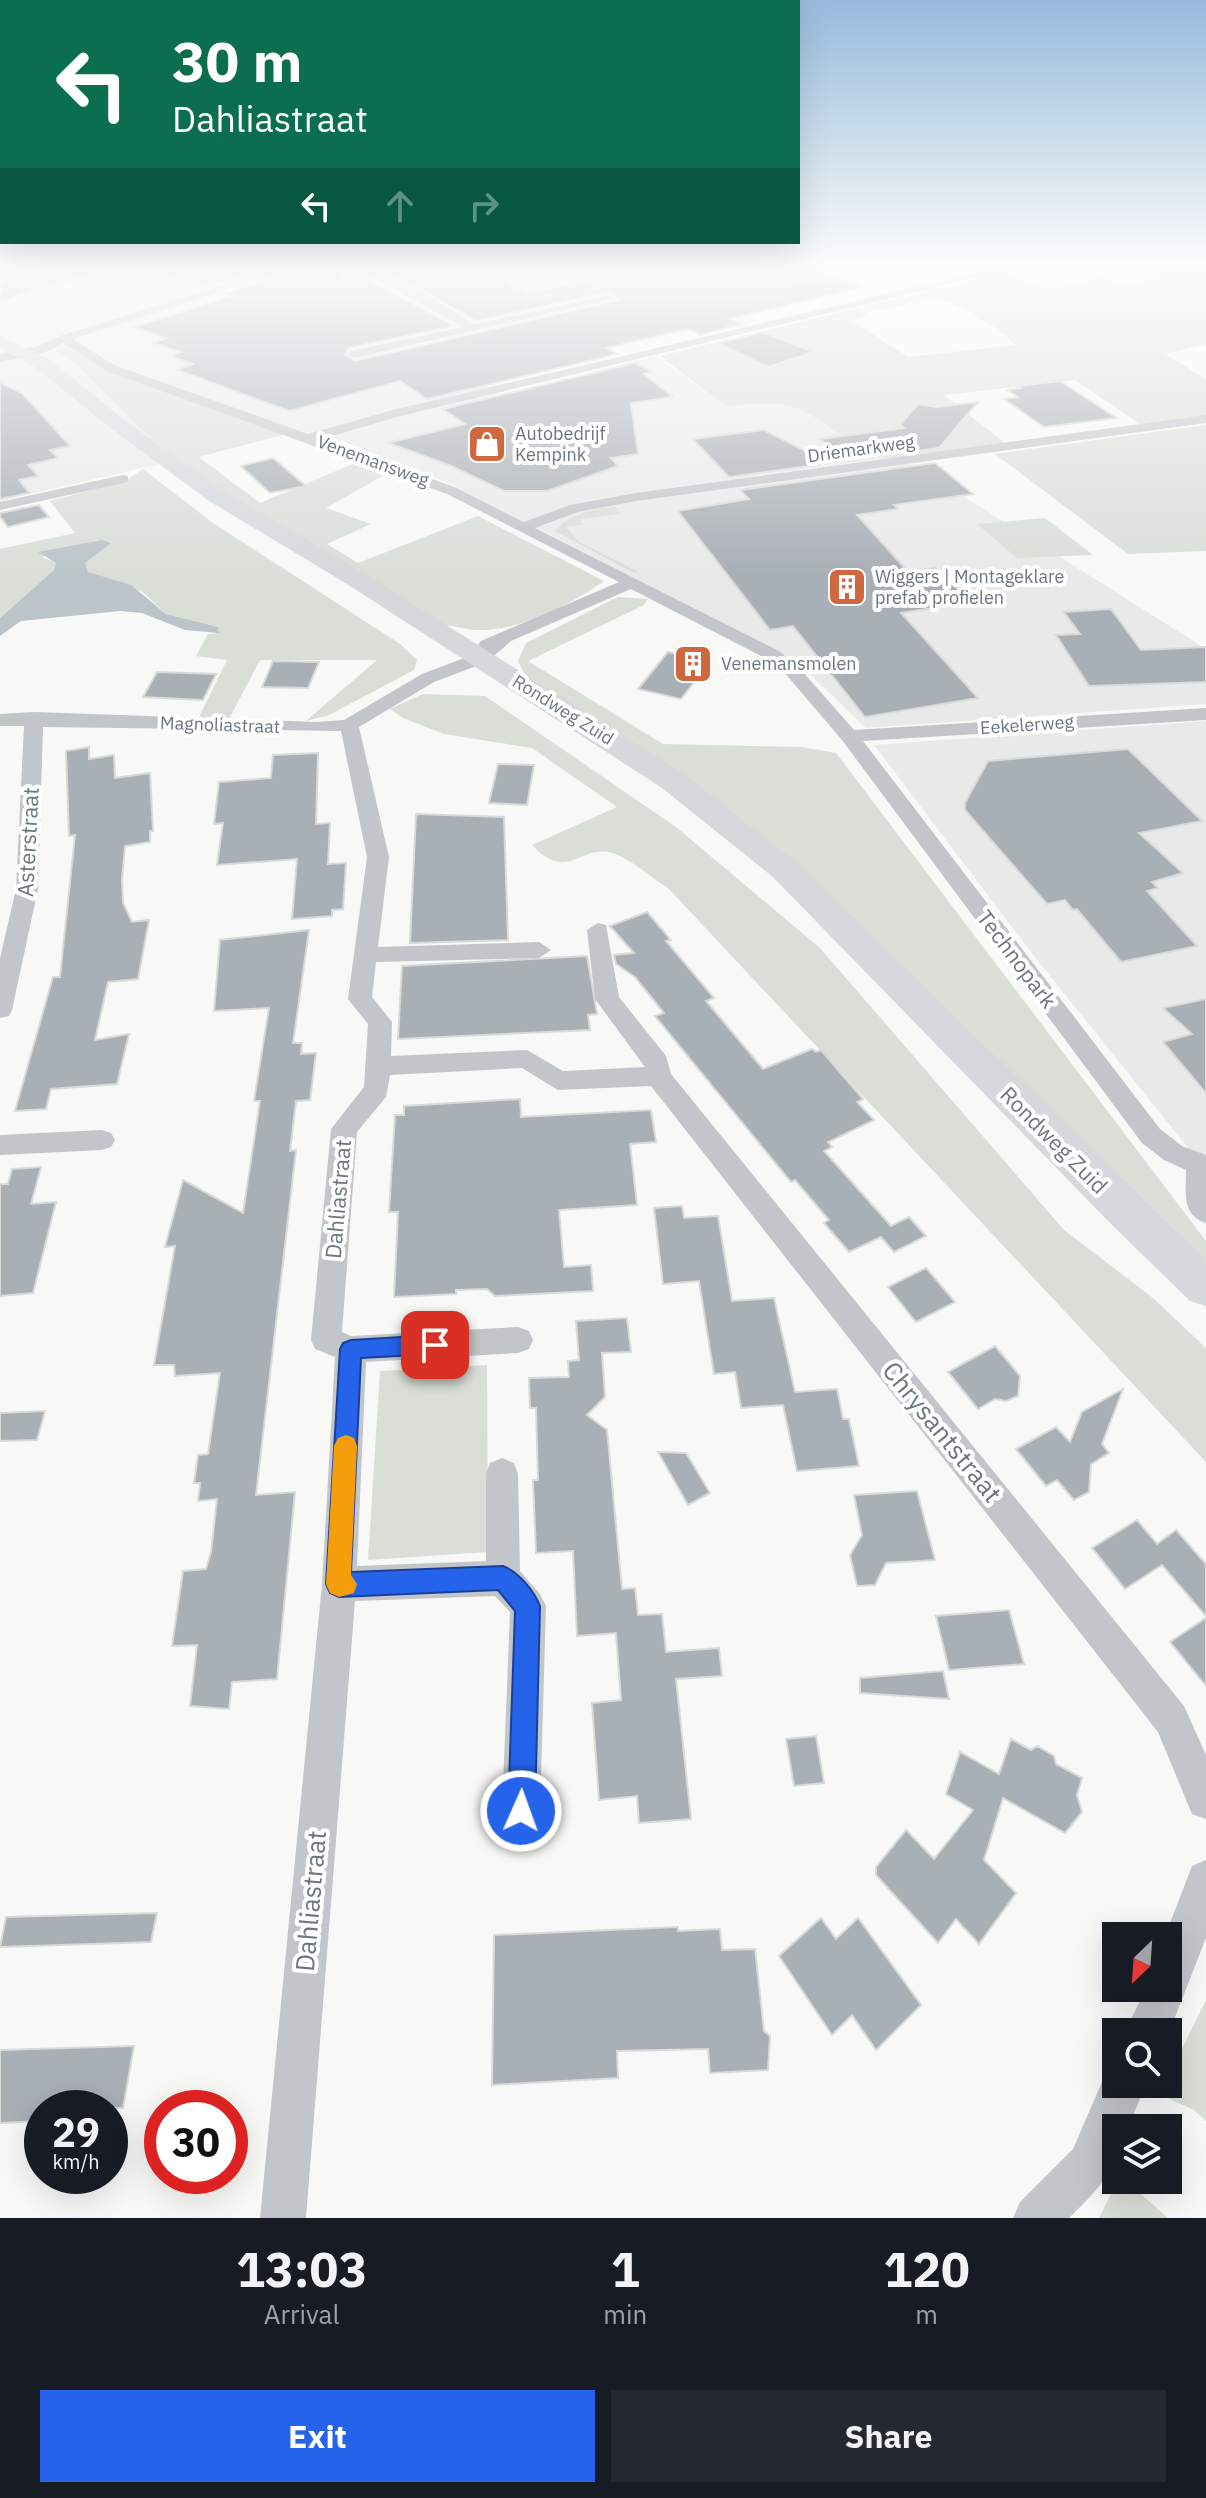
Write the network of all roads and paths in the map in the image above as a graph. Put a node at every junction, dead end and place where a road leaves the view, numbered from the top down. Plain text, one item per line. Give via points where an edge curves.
1 (42, 370) edge
2 (114, 370) edge
3 (581, 370) edge
4 (1206, 419) edge
5 (310, 438) junction
6 (123, 479) dead end
7 (0, 506) edge
8 (523, 527) junction
9 (631, 583) junction
10 (472, 655) junction
11 (1206, 714) edge
12 (34, 718) junction
13 (0, 720) edge
14 (349, 725) junction
15 (849, 736) junction
16 (11, 920) edge
17 (598, 930) dead end
18 (539, 950) dead end
19 (365, 955) junction
20 (0, 1010) edge
21 (378, 1066) junction
22 (658, 1076) junction
23 (102, 1140) dead end
24 (0, 1145) edge
25 (1203, 1166) edge
26 (1206, 1212) edge
27 (1206, 1287) edge
28 (518, 1340) dead end
29 (351, 1349) junction
30 (502, 1474) dead end
31 (503, 1578) junction
32 (339, 1584) junction
33 (1206, 1800) edge
34 (521, 1811) dead end
35 (1206, 1880) edge
36 (1182, 1948) edge
37 (1118, 2098) edge
38 (283, 2218) edge
39 (1036, 2218) edge

1 - 10 main road, Rondweg Zuid via 242,523
2 - 5 street, Venemansweg
3 - 5 street
4 - 8 street, Driemarkweg via 636,497 575,508
5 - 8 street, Venemansweg via 452,491
6 - 7 street
8 - 9 street, Venemansweg
9 - 10 street
9 - 15 street, Venemansweg via 773,655
10 - 14 street, Magnoliastraat
10 - 27 main road, Rondweg Zuid via 683,789 785,870
11 - 15 street, Eekelerweg
12 - 13 street, Magnoliastraat
12 - 14 street, Magnoliastraat
12 - 16 street, Asterstraat via 27,889
14 - 19 street, Dahliastraat via 378,857
15 - 25 street, Technopark via 1151,1136
16 - 20 street, Asterstraat
17 - 22 street, Chrysantstraat via 607,999 657,1062
18 - 19 street
19 - 21 street, Dahliastraat via 360,999 380,1022
21 - 22 street via 527,1059 558,1081
21 - 29 street, Dahliastraat via 377,1090 344,1129 326,1340
22 - 33 street, Chrysantstraat via 1171,1719
23 - 24 street
25 - 26 street, Technopark via 1200,1205
28 - 29 street
29 - 32 street, Dahliastraat
30 - 31 street
31 - 32 street
31 - 34 street via 528,1606
32 - 38 street, Dahliastraat
35 - 36 street
37 - 39 street via 1089,2165

